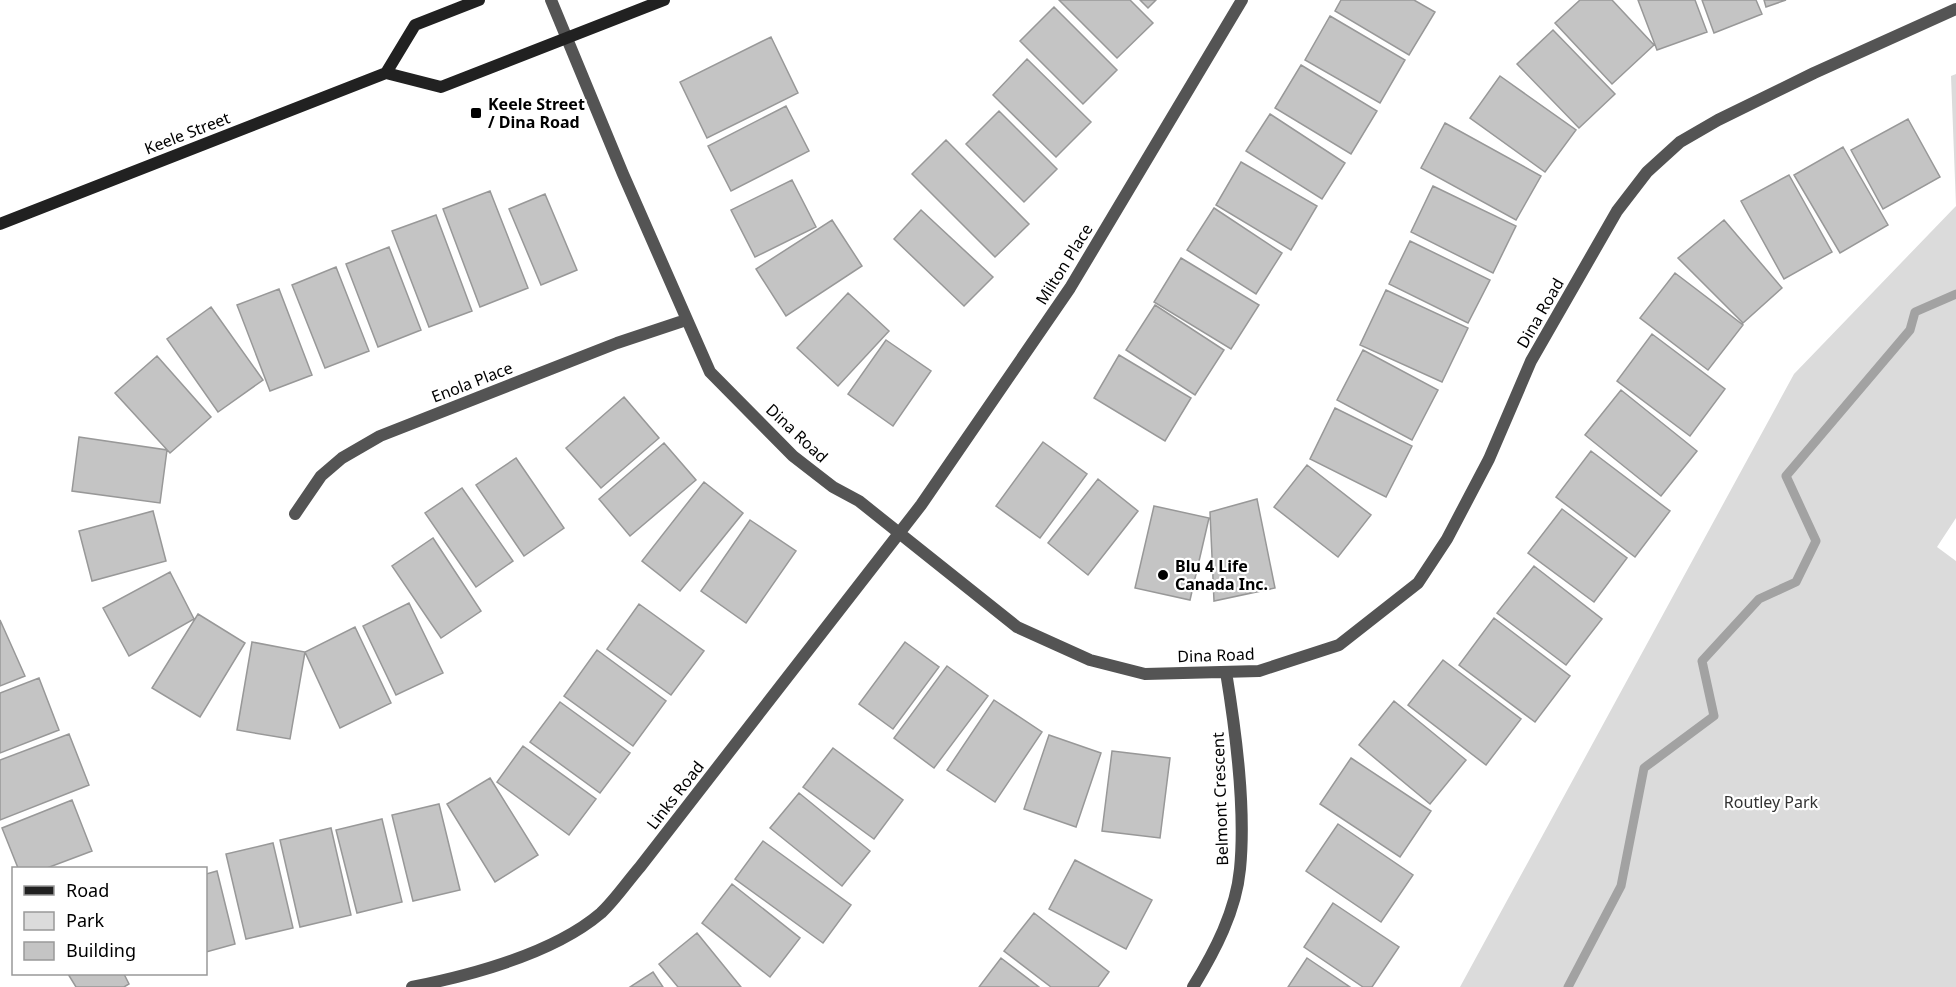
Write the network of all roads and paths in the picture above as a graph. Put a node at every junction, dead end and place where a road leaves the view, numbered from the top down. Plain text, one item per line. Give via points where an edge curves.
1 (479, 0) edge
2 (551, 0) edge
3 (664, 0) edge
4 (1242, 0) edge
5 (1956, 9) edge
6 (565, 39) junction
7 (386, 73) junction
8 (0, 224) edge
9 (686, 320) junction
10 (295, 514) dead end
11 (899, 535) junction
12 (1226, 672) junction
13 (412, 987) edge
14 (1193, 987) edge

1 - 7 main road via 415,25
2 - 6 street, Dina Road
3 - 6 main road
4 - 11 street, Milton Place via 1070,288
5 - 12 street, Dina Road via 1814,73 1680,142 1647,172 1617,211 1532,361 1489,459 1447,539 1418,583 1339,645 1259,671
6 - 7 main road via 441,87
6 - 9 street, Dina Road
7 - 8 main road, Keele Street
9 - 10 street, Enola Place via 380,436 342,458 321,476
9 - 11 street, Dina Road via 710,372 794,456 833,487 859,501
11 - 12 street, Dina Road via 1017,627 1090,660 1145,674
11 - 13 street, Links Road via 601,912 563,939 457,978
12 - 14 street, Belmont Crescent via 1235,728 1240,869 1227,924

